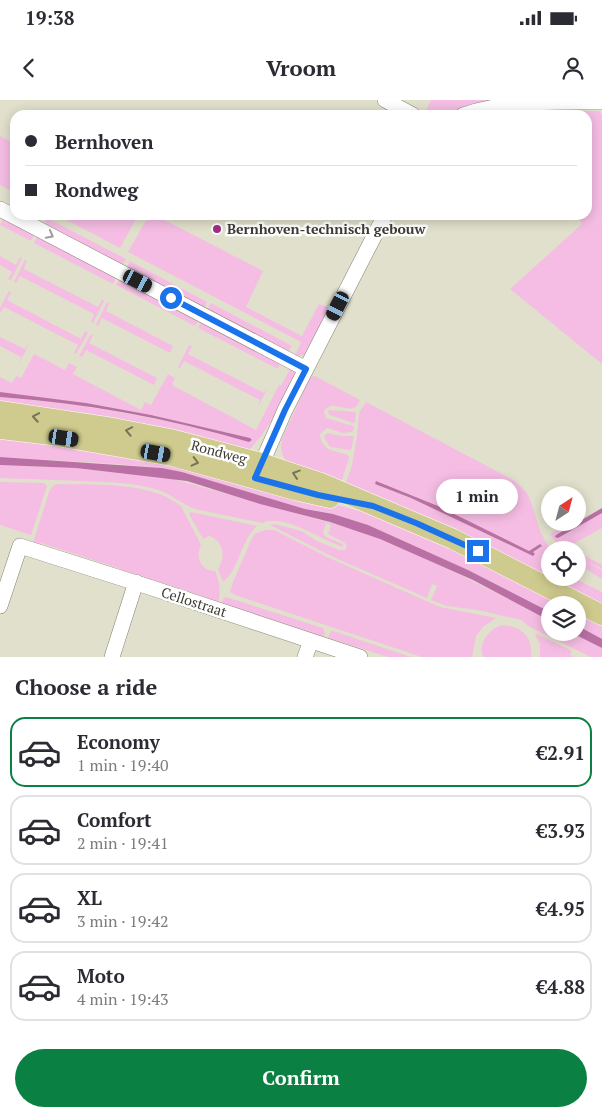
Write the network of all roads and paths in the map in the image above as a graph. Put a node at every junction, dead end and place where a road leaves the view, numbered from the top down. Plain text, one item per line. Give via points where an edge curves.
1 (385, 100) edge
2 (501, 102) edge
3 (601, 104) edge
4 (404, 110) edge
5 (476, 110) edge
6 (21, 220) edge
7 (382, 220) edge
8 (306, 369) junction
9 (0, 411) edge
10 (0, 429) edge
11 (258, 470) junction
12 (136, 582) junction
13 (0, 606) edge
14 (602, 615) edge
15 (311, 641) junction
16 (112, 657) edge
17 (306, 657) edge
18 (360, 657) edge

1 - 4 street
2 - 3 street
2 - 5 street
6 -> 8 street
7 - 8 street
8 - 11 street
11 -> 9 main road, Rondweg via 170,439
10 -> 11 main road, Rondweg
11 - 14 main road, Rondweg via 321,483 405,518 462,543
12 - 13 street, Cellostraat via 20,546
12 - 15 street, Cellostraat
12 - 16 street
15 - 17 street
15 - 18 street, Cellostraat

